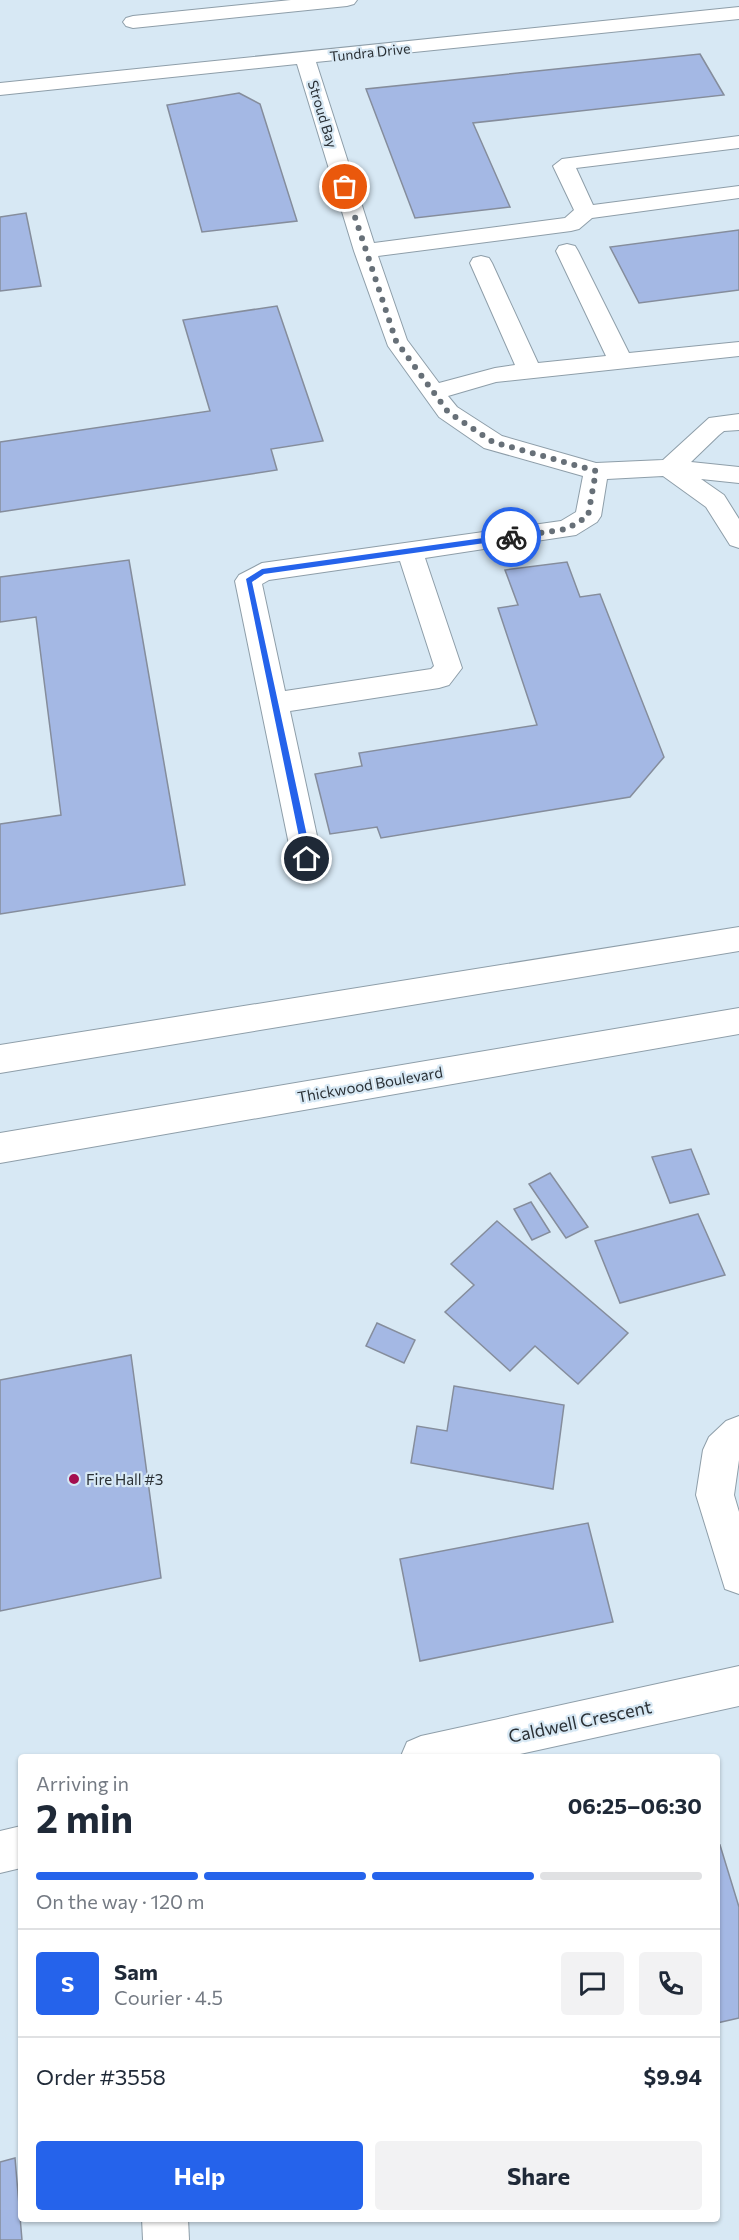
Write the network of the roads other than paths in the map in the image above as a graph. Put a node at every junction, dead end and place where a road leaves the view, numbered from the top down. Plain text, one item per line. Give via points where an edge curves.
1 (128, 0) edge
2 (347, 0) edge
3 (739, 13) edge
4 (133, 22) junction
5 (305, 58) junction
6 (146, 75) junction
7 (0, 89) edge
8 (739, 142) edge
9 (739, 192) edge
10 (586, 212) junction
11 (567, 250) dead end
12 (365, 251) junction
13 (480, 263) dead end
14 (739, 349) edge
15 (621, 362) junction
16 (530, 372) junction
17 (434, 392) junction
18 (739, 422) edge
19 (670, 468) junction
20 (596, 471) junction
21 (739, 475) edge
22 (739, 539) edge
23 (410, 551) junction
24 (274, 703) junction
25 (307, 859) dead end
26 (739, 939) edge
27 (739, 1021) edge
28 (0, 1035) edge
29 (104, 1042) junction
30 (0, 1059) edge
31 (0, 1148) edge
32 (739, 1434) edge
33 (739, 1575) edge
34 (739, 1686) edge
35 (430, 1754) edge
36 (18, 1848) edge
37 (0, 1852) edge
38 (165, 2222) edge
39 (166, 2240) edge

1 - 4 street
2 - 4 street
3 - 5 street, Tundra Drive
4 - 6 street
5 - 6 street, Tundra Drive
5 - 12 street, Stroud Bay
6 - 7 street, Tundra Drive
8 - 10 street via 569,162 564,166
9 - 10 street
10 - 12 street via 571,224
11 - 15 street
12 - 17 street, Stroud Bay via 396,341
13 - 16 street
14 - 15 street
15 - 16 street
16 - 17 street via 495,375
17 - 20 street, Stroud Bay via 448,412 493,442
18 - 19 street via 710,429
19 - 20 street, Stroud Bay
19 - 21 street, Stroud Bay
19 - 22 street via 716,501
20 - 23 street via 588,516 567,529
23 - 24 street via 262,572 248,581
23 - 24 street via 448,668 439,678
24 - 25 street
26 - 29 street
27 - 31 street, Thickwood Boulevard
28 - 29 street
29 - 30 street
32 - 33 street via 722,1450 715,1495
34 - 35 street, Caldwell Crescent
36 - 37 street
38 - 39 street

